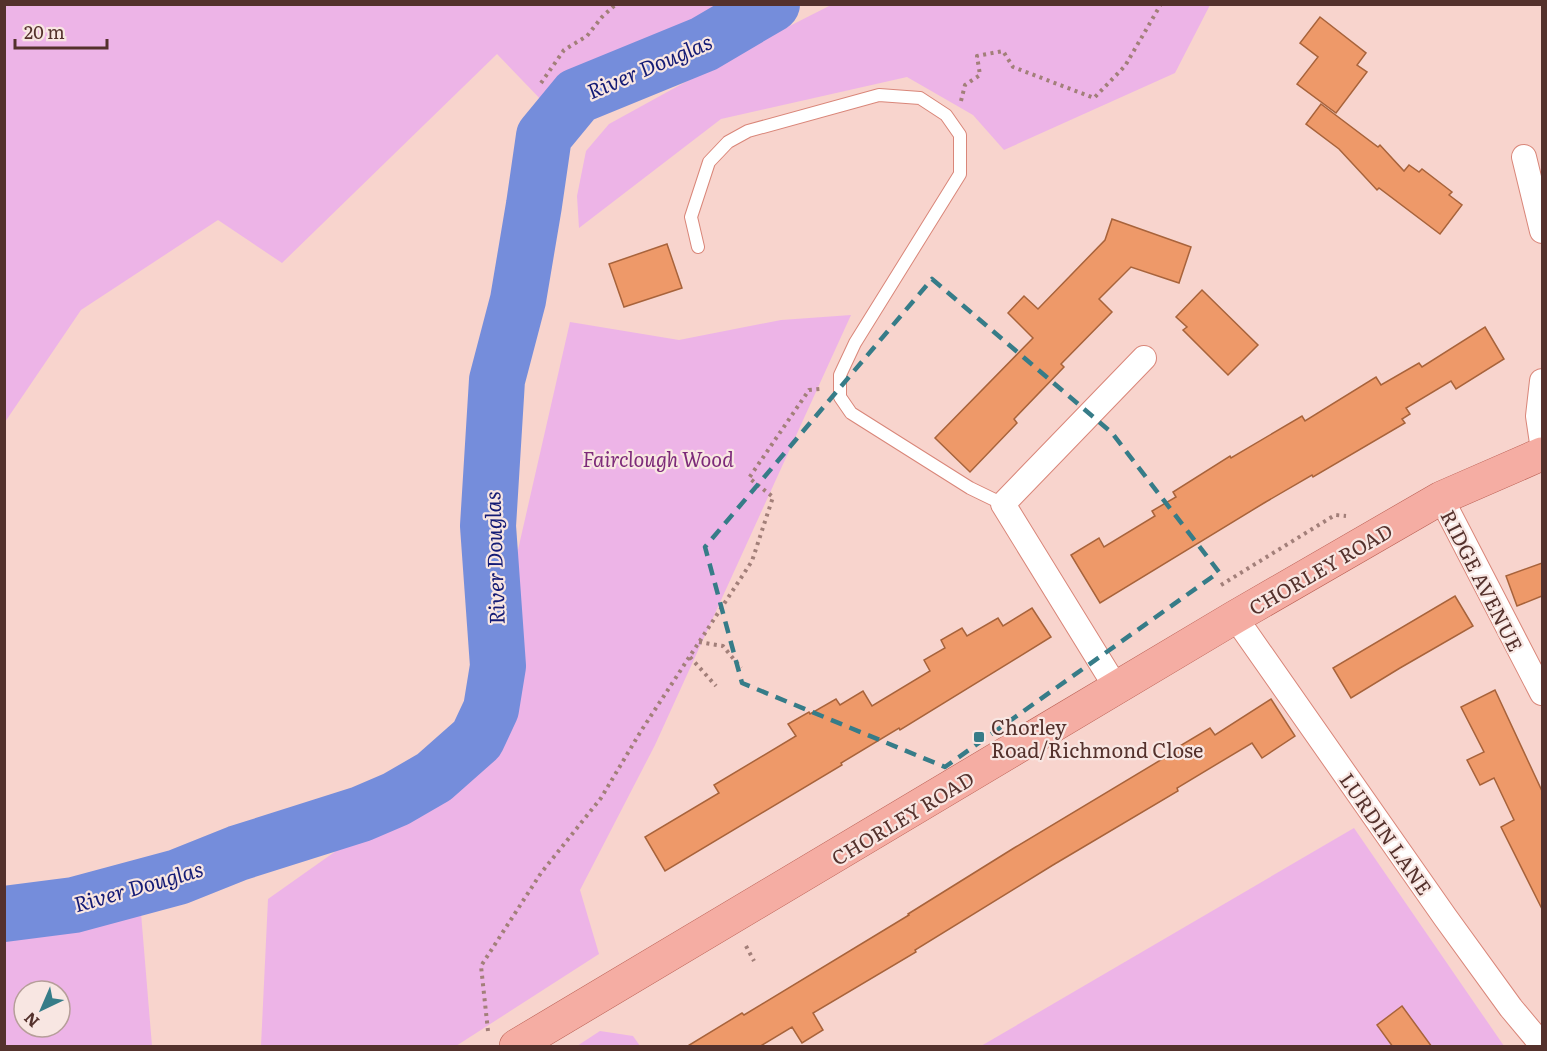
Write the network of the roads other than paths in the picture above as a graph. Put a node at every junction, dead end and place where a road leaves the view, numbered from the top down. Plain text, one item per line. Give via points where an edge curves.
1 (1524, 158) dead end
2 (1542, 231) edge
3 (698, 246) dead end
4 (1144, 358) dead end
5 (1542, 381) edge
6 (1542, 443) edge
7 (1542, 453) edge
8 (1441, 498) junction
9 (1003, 504) junction
10 (1235, 617) junction
11 (1117, 689) junction
12 (1542, 693) edge
13 (502, 1041) edge
14 (1542, 1045) edge

1 - 2 street
3 - 9 lane via 691,217 709,162 728,142 748,131 879,95 920,98 946,115 960,135 960,174 855,343 840,375 840,397 851,413 970,488
4 - 9 street
5 - 6 street via 1538,416
7 - 8 main road, CHORLEY ROAD
8 - 10 main road, CHORLEY ROAD
8 - 12 street, RIDGE AVENUE
9 - 11 street
10 - 11 main road, CHORLEY ROAD
10 - 14 street, LURDIN LANE via 1511,1008
11 - 13 main road, CHORLEY ROAD

